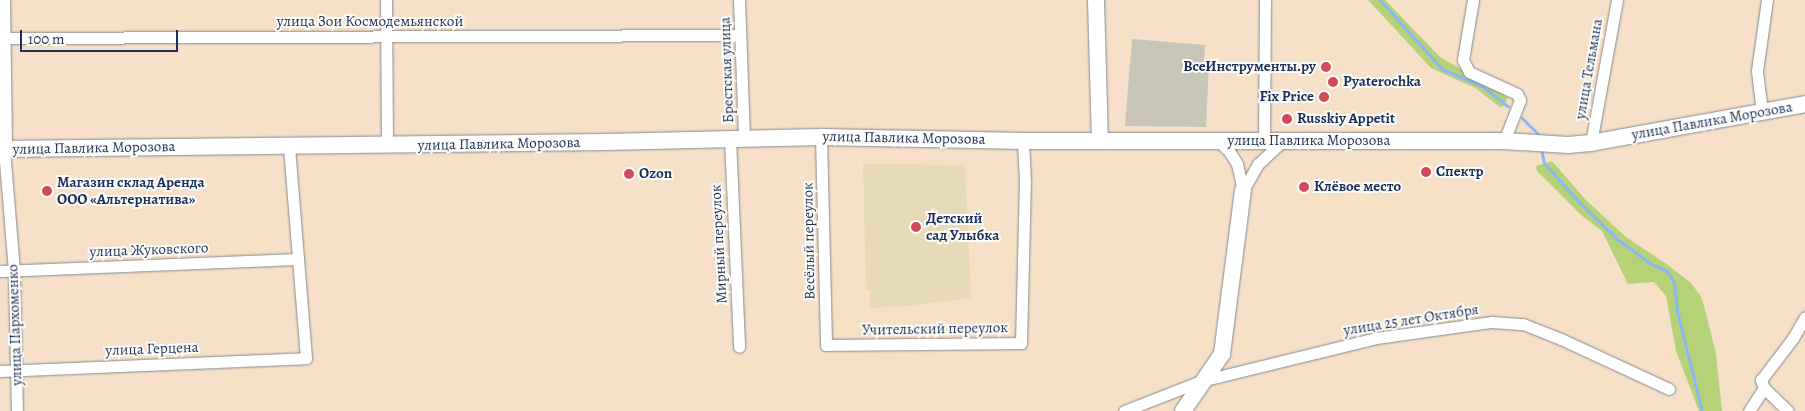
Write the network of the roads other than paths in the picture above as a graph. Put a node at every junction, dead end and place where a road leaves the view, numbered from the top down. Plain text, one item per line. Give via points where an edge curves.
1 (2, 0) edge
2 (386, 0) edge
3 (739, 0) edge
4 (1096, 0) edge
5 (1265, 0) edge
6 (1473, 0) edge
7 (1617, 0) edge
8 (1767, 0) edge
9 (740, 35) junction
10 (386, 37) junction
11 (1, 38) edge
12 (1805, 104) edge
13 (1762, 112) junction
14 (821, 137) junction
15 (737, 138) junction
16 (1023, 140) junction
17 (1100, 141) junction
18 (1264, 141) junction
19 (1504, 141) junction
20 (1219, 142) junction
21 (1282, 142) junction
22 (1591, 143) junction
23 (387, 145) junction
24 (289, 146) junction
25 (2, 149) edge
26 (1243, 190) junction
27 (298, 259) junction
28 (0, 271) edge
29 (14, 271) junction
30 (1805, 317) edge
31 (826, 344) joint
32 (739, 347) dead end
33 (17, 370) junction
34 (0, 371) edge
35 (1201, 381) junction
36 (1764, 388) junction
37 (1669, 389) dead end
38 (17, 411) edge
39 (1124, 411) edge
40 (1182, 411) edge
41 (1749, 411) edge
42 (1788, 411) edge

1 - 11 street, улица Пархоменко
2 - 10 street
3 - 9 street, Брестская улица
4 - 17 street
5 - 18 street
6 - 19 street via 1462,60 1470,72 1517,94 1520,100
7 - 22 street, улица Тельмана
8 - 13 street via 1756,70
9 - 10 street, улица Зои Космодемьянской
9 - 15 street, Брестская улица
10 - 11 street, улица Зои Космодемьянской
10 - 23 street
11 - 25 street, улица Пархоменко
12 - 13 street, улица Павлика Морозова
13 - 22 street, улица Павлика Морозова
14 - 15 street, улица Павлика Морозова
14 - 16 street, улица Павлика Морозова
14 - 31 street, Весёлый переулок
15 - 23 street, улица Павлика Морозова
15 - 32 street, Мирный переулок
16 - 17 street, улица Павлика Морозова
16 - 31 street, Учительский переулок via 1021,343
17 - 20 street, улица Павлика Морозова
18 - 20 street, улица Павлика Морозова
18 - 21 street, улица Павлика Морозова
19 - 21 street, улица Павлика Морозова
19 - 22 street, улица Павлика Морозова via 1568,145
20 - 26 street via 1238,164
21 - 26 street via 1258,164
23 - 24 street, улица Павлика Морозова
24 - 25 street, улица Павлика Морозова
24 - 27 street
25 - 29 street, улица Пархоменко
26 - 35 street via 1222,354
27 - 29 street, улица Жуковского
27 - 33 street, улица Герцена via 306,358
28 - 29 street, улица Жуковского
29 - 33 street, улица Пархоменко
30 - 36 street via 1794,338 1761,380
33 - 34 street, улица Герцена
33 - 38 street, улица Пархоменко
35 - 37 street, улица 25 лет Октября via 1376,338 1492,322 1523,324
35 - 39 street, улица 25 лет Октября
35 - 40 street
36 - 41 street
36 - 42 street

